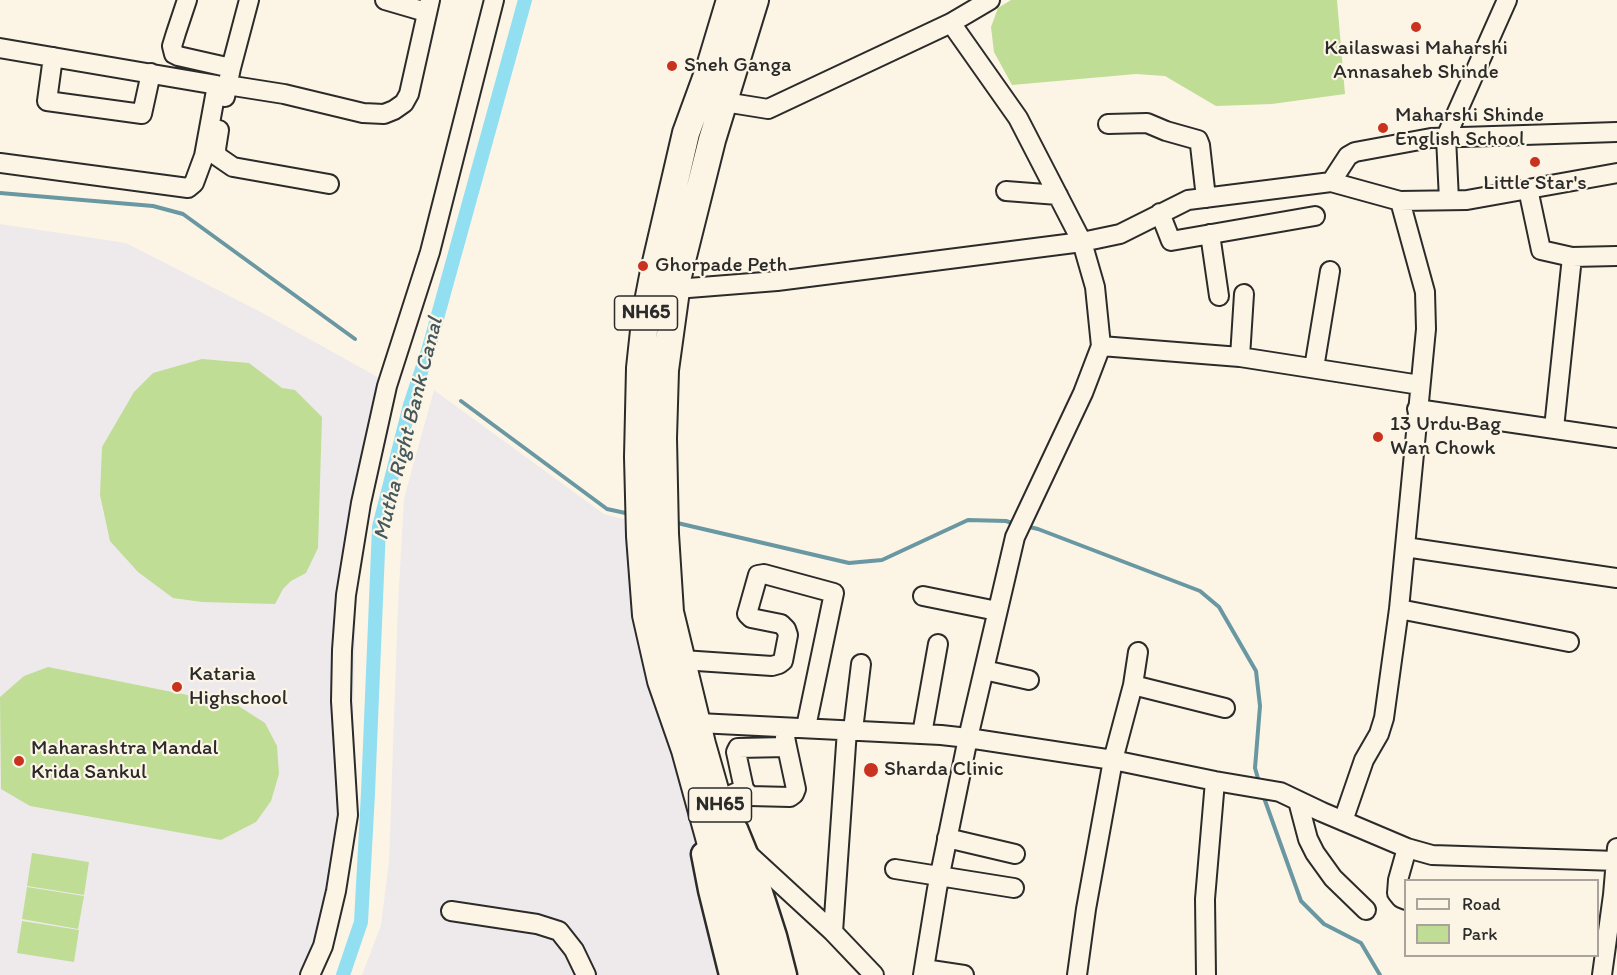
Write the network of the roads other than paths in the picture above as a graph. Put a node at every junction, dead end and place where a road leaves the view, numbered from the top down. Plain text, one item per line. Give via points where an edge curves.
1 (187, 0) edge
2 (249, 0) edge
3 (386, 0) edge
4 (494, 0) edge
5 (730, 0) edge
6 (755, 0) edge
7 (990, 0) edge
8 (1507, 0) edge
9 (428, 6) edge
10 (951, 24) junction
11 (0, 48) edge
12 (53, 57) junction
13 (151, 73) junction
14 (229, 77) junction
15 (700, 96) junction
16 (724, 103) junction
17 (1108, 124) dead end
18 (1617, 132) edge
19 (1446, 137) junction
20 (0, 163) edge
21 (1617, 173) edge
22 (1331, 182) junction
23 (329, 184) dead end
24 (1528, 189) junction
25 (1006, 191) dead end
26 (1058, 195) junction
27 (1206, 198) junction
28 (1449, 200) junction
29 (1400, 201) junction
30 (1160, 213) junction
31 (1315, 216) dead end
32 (1209, 234) junction
33 (1082, 242) junction
34 (1617, 256) edge
35 (1572, 257) junction
36 (1330, 271) dead end
37 (676, 290) junction
38 (1244, 294) dead end
39 (1220, 296) dead end
40 (1101, 346) junction
41 (1240, 357) junction
42 (1314, 368) junction
43 (1420, 385) junction
44 (1417, 409) junction
45 (1554, 428) junction
46 (1617, 438) edge
47 (652, 497) junction
48 (1405, 547) junction
49 (654, 555) junction
50 (1617, 578) edge
51 (923, 596) dead end
52 (1399, 609) junction
53 (997, 611) junction
54 (1569, 642) dead end
55 (938, 645) dead end
56 (1138, 652) dead end
57 (682, 660) junction
58 (861, 664) dead end
59 (984, 670) junction
60 (1029, 680) dead end
61 (1133, 685) junction
62 (1224, 708) dead end
63 (782, 726) junction
64 (806, 727) junction
65 (850, 730) junction
66 (922, 734) junction
67 (968, 738) junction
68 (695, 739) junction
69 (787, 747) junction
70 (1113, 760) junction
71 (1215, 781) junction
72 (734, 793) junction
73 (1298, 801) junction
74 (1343, 821) junction
75 (947, 838) junction
76 (1407, 849) junction
77 (1015, 854) dead end
78 (1616, 857) edge
79 (734, 863) junction
80 (895, 869) dead end
81 (939, 876) junction
82 (1014, 888) dead end
83 (1404, 899) edge
84 (1366, 910) dead end
85 (451, 911) dead end
86 (833, 932) junction
87 (1608, 935) edge
88 (923, 972) edge
89 (310, 975) edge
90 (586, 975) edge
91 (731, 975) edge
92 (747, 975) edge
93 (766, 975) edge
94 (785, 975) edge
95 (874, 975) edge
96 (964, 975) edge
97 (1077, 975) edge
98 (1206, 975) edge
99 (1602, 975) edge

1 - 14 street via 172,46 174,54
2 - 14 street
3 - 9 street
4 - 89 street via 430,252 387,386 361,503 346,595 342,650 348,814 331,913 323,946
5 - 15 highway, NH65
6 - 16 highway, NH65
7 - 10 street
8 - 19 street
9 - 14 street via 409,94 404,103 384,114 363,113
10 - 16 street via 768,109
10 - 26 street via 1018,118
11 - 12 street
12 - 13 street
12 - 13 street via 47,101 142,114
13 - 20 street via 217,85 204,156 194,183 188,188
14 - 23 street via 217,156 233,167
15 - 16 street
15 - 47 highway, NH65 via 686,133 646,312 638,438
16 - 37 highway, NH65
17 - 27 street via 1147,123 1198,140
18 - 19 street
19 - 22 street via 1355,152
19 - 28 street
21 - 24 street
22 - 27 street
22 - 29 street
24 - 28 street
24 - 35 street via 1541,250
25 - 26 street
26 - 33 street
27 - 30 street via 1188,200
28 - 29 street
29 - 43 street via 1425,292
30 - 32 street via 1171,241
30 - 33 street via 1119,234
31 - 32 street
32 - 39 street
33 - 37 street
33 - 40 street via 1095,286
34 - 35 street
35 - 45 street
36 - 42 street
37 - 47 highway, NH65
38 - 41 street
40 - 41 street
40 - 53 street via 1015,537
41 - 42 street
42 - 43 street
43 - 44 street
44 - 45 street
44 - 48 street
45 - 46 street
47 - 49 highway, NH65
48 - 50 street
48 - 52 street
49 - 57 highway, NH65
49 - 68 highway, NH65 via 647,621 664,692
51 - 53 street
52 - 54 street
52 - 74 street via 1384,718 1364,760
53 - 59 street
55 - 66 street
56 - 61 street
57 - 64 street via 772,666 783,661 786,629 747,614 758,575 834,593
57 - 68 highway, NH65
58 - 65 street
59 - 60 street
59 - 67 street
61 - 62 street
61 - 70 street
63 - 64 street
63 - 68 street
63 - 69 street
64 - 65 street
65 - 66 street
65 - 86 street
66 - 67 street
67 - 70 street
67 - 75 street
68 - 72 main road
68 - 79 highway, NH65
68 - 91 main road via 710,890
69 - 72 street via 738,748
69 - 72 street via 794,794 790,797
70 - 71 street
70 - 97 street
71 - 73 street via 1280,792
71 - 98 street via 1205,899
72 - 79 main road
73 - 74 street
73 - 84 street via 1315,853 1333,878
74 - 76 street
75 - 77 street
75 - 81 street
76 - 78 street via 1432,855
76 - 83 street via 1397,893
78 - 87 street
79 - 86 street
79 - 92 highway, NH65
79 - 93 highway, NH65
79 - 94 main road via 775,936
80 - 81 street
81 - 82 street
81 - 88 street
85 - 90 street via 560,931
86 - 95 street
87 - 99 street
88 - 96 street

